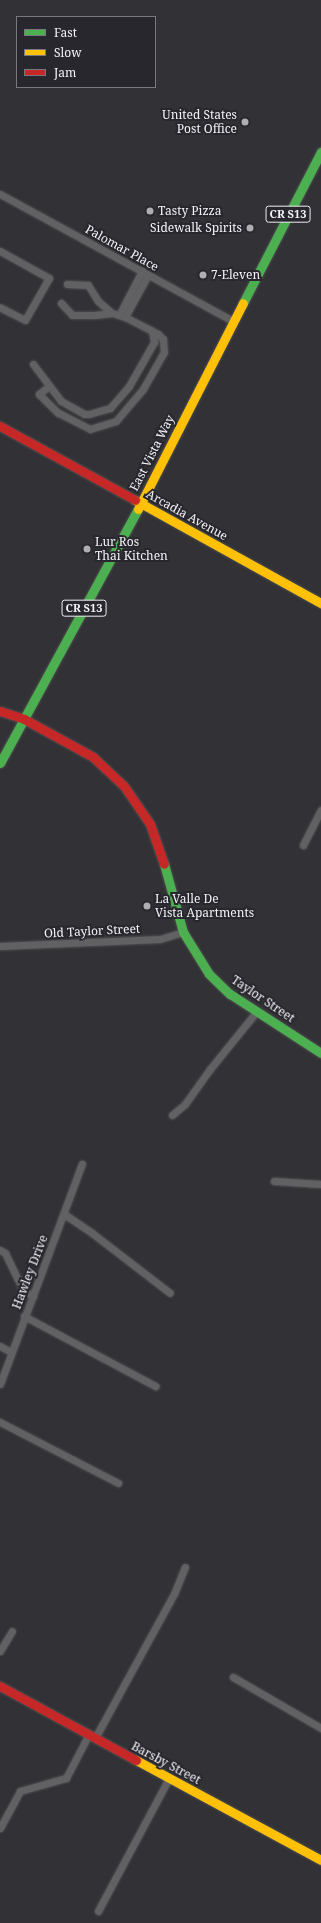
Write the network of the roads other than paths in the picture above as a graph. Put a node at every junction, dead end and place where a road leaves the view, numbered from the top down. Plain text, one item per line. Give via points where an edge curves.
1 (321, 152) edge
2 (0, 194) edge
3 (0, 251) edge
4 (145, 273) junction
5 (67, 284) dead end
6 (61, 303) dead end
7 (0, 307) edge
8 (119, 315) junction
9 (234, 321) junction
10 (152, 332) junction
11 (33, 364) dead end
12 (49, 386) junction
13 (0, 426) edge
14 (141, 503) junction
15 (321, 603) edge
16 (0, 711) edge
17 (24, 719) junction
18 (0, 763) edge
19 (321, 810) edge
20 (303, 845) dead end
21 (183, 932) junction
22 (0, 946) edge
23 (257, 1011) junction
24 (321, 1053) edge
25 (172, 1115) dead end
26 (82, 1164) dead end
27 (274, 1181) dead end
28 (321, 1184) edge
29 (64, 1214) junction
30 (0, 1250) edge
31 (170, 1293) dead end
32 (33, 1296) junction
33 (24, 1316) junction
34 (0, 1346) edge
35 (11, 1352) junction
36 (0, 1384) edge
37 (155, 1386) dead end
38 (0, 1422) edge
39 (118, 1483) dead end
40 (185, 1567) dead end
41 (12, 1631) dead end
42 (0, 1651) edge
43 (233, 1677) dead end
44 (0, 1686) edge
45 (321, 1728) edge
46 (92, 1736) junction
47 (169, 1778) junction
48 (0, 1828) edge
49 (321, 1860) edge
50 (98, 1912) dead end

1 - 9 main road, East Vista Way / CR S13
2 - 4 street, Palomar Place
3 - 7 street via 49,278 25,320
4 - 8 street
4 - 9 street, Palomar Place
5 - 8 street via 88,285 98,301
6 - 8 street via 72,315
8 - 10 street
9 - 14 main road, East Vista Way / CR S13
10 - 12 street via 152,346 130,384 110,408 84,414 61,401
10 - 12 street via 163,339 164,352 143,389 116,421 90,429 58,413 40,394
11 - 12 street
13 - 14 main road, Arcadia Avenue
14 - 15 main road, Arcadia Avenue
14 - 17 main road, East Vista Way / CR S13
16 - 17 main road, Taylor Street
17 - 18 main road, East Vista Way / CR S13
17 - 21 main road, Taylor Street via 93,757 124,786 150,824
19 - 20 street
21 - 22 street, Old Taylor Street via 160,939
21 - 23 main road, Taylor Street via 192,949 218,982 230,994
23 - 24 main road, Taylor Street
23 - 25 street via 210,1069 186,1104
26 - 29 street, Hawley Drive
27 - 28 street
29 - 31 street
29 - 32 street, Hawley Drive
30 - 32 street via 5,1253 23,1290
32 - 33 street, Hawley Drive
33 - 35 street, Hawley Drive
33 - 37 street
34 - 35 street
35 - 36 street, Hawley Drive
38 - 39 street
40 - 46 street via 174,1594
41 - 42 street
43 - 45 street
44 - 46 main road, Barsby Street
46 - 47 main road, Barsby Street
46 - 48 street via 66,1778 20,1791
47 - 49 main road, Barsby Street
47 - 50 street

